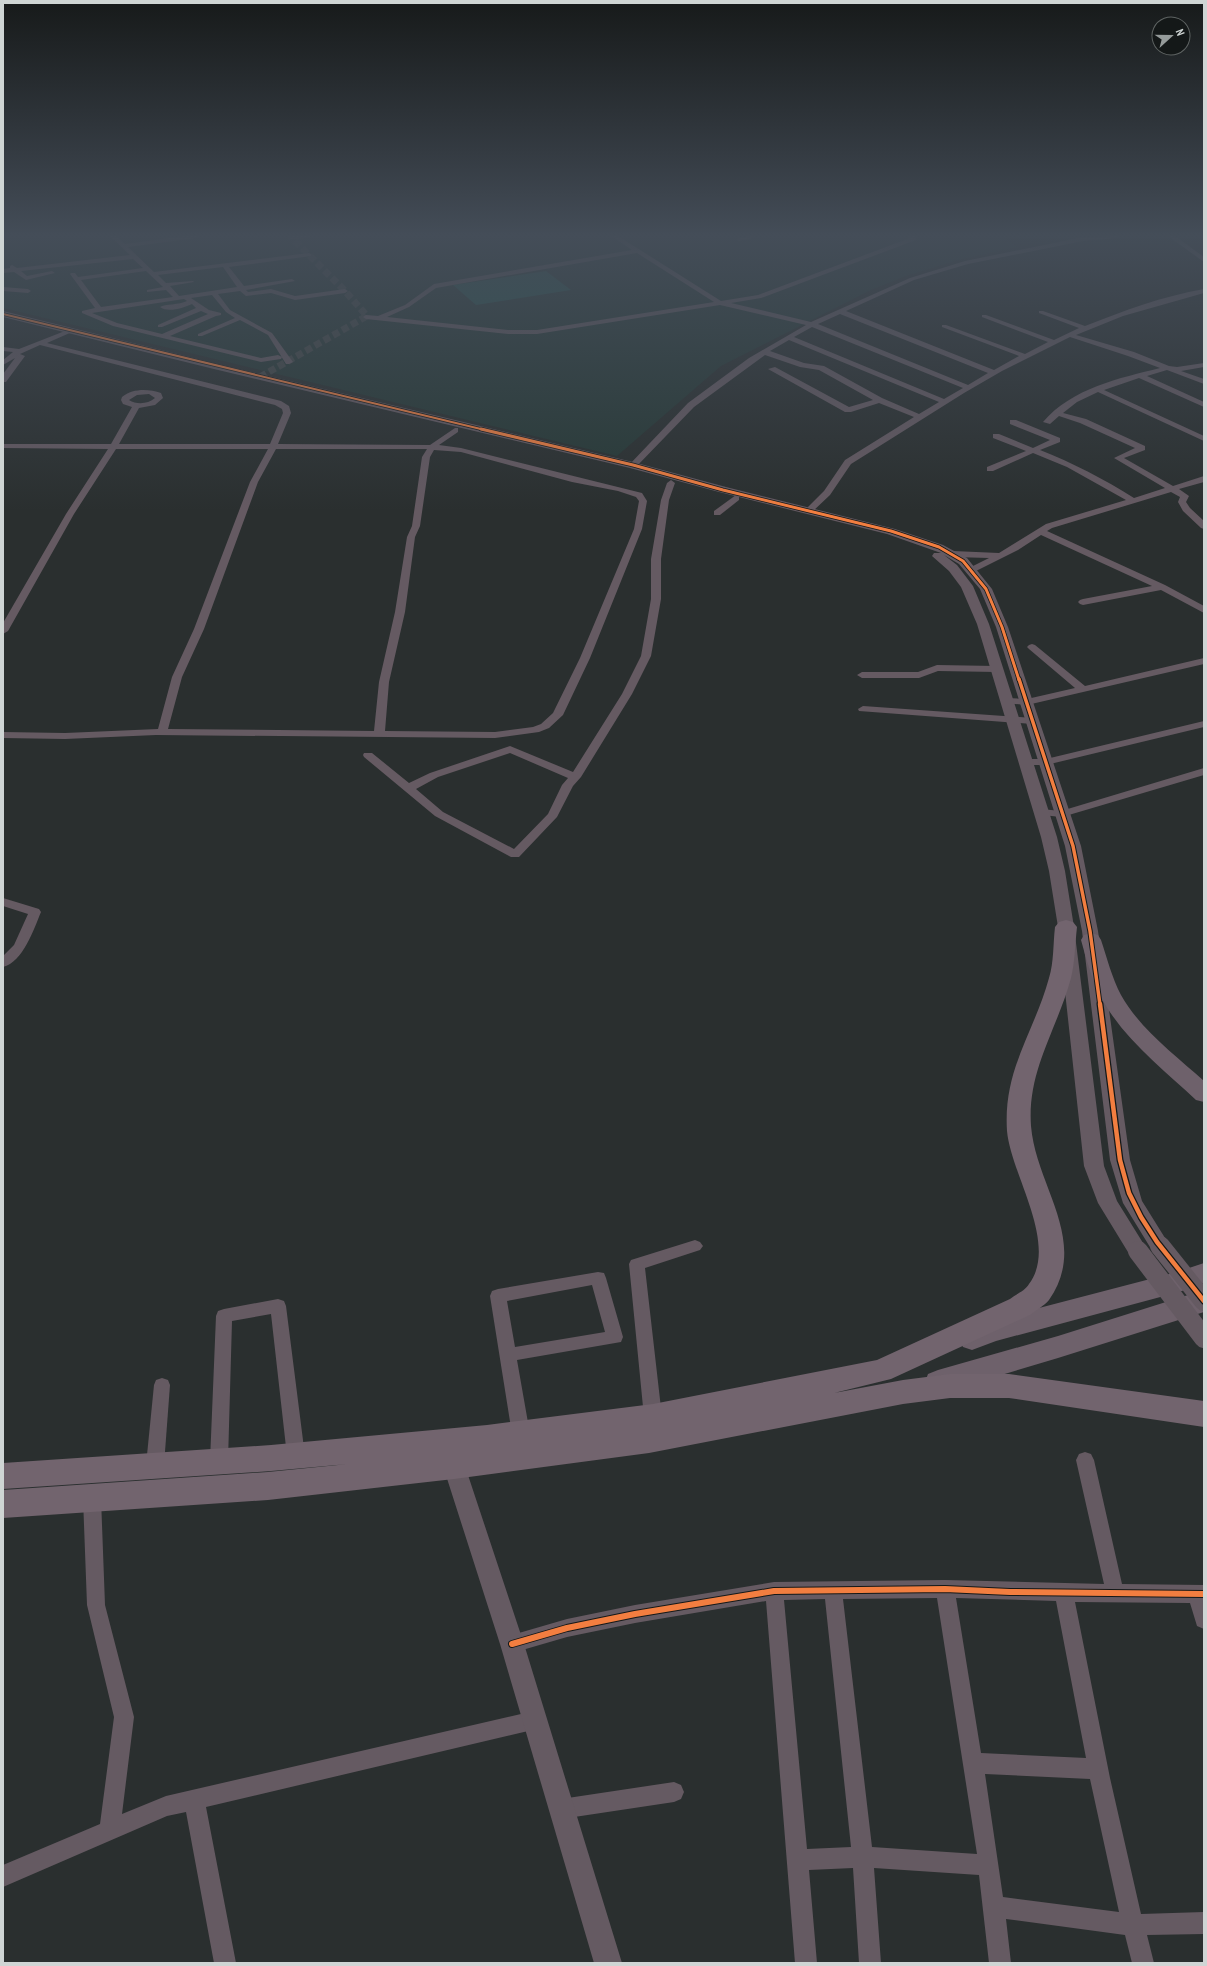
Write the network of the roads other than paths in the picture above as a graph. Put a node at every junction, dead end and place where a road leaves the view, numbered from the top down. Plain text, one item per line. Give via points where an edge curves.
1 (57, 328) edge
2 (126, 328) edge
3 (183, 328) edge
4 (217, 328) edge
5 (258, 328) edge
6 (473, 328) edge
7 (558, 328) edge
8 (805, 328) edge
9 (821, 328) edge
10 (881, 328) edge
11 (949, 328) edge
12 (1016, 328) edge
13 (1086, 328) edge
14 (70, 331) junction
15 (200, 335) dead end
16 (1070, 335) junction
17 (162, 337) junction
18 (788, 337) junction
19 (1054, 342) junction
20 (36, 344) junction
21 (3, 349) edge
22 (256, 350) dead end
23 (20, 351) junction
24 (765, 352) junction
25 (1025, 356) junction
26 (284, 358) junction
27 (3, 363) edge
28 (1204, 365) edge
29 (214, 366) junction
30 (772, 368) dead end
31 (1167, 368) junction
32 (995, 373) junction
33 (1139, 375) junction
34 (3, 380) edge
35 (1204, 382) edge
36 (970, 388) junction
37 (1097, 389) junction
38 (879, 400) junction
39 (944, 402) junction
40 (1204, 405) edge
41 (137, 406) dead end
42 (1059, 414) junction
43 (921, 417) junction
44 (1013, 422) dead end
45 (1047, 422) dead end
46 (455, 430) junction
47 (996, 436) dead end
48 (1204, 439) edge
49 (3, 446) edge
50 (114, 446) junction
51 (273, 447) junction
52 (432, 447) junction
53 (1031, 450) junction
54 (633, 465) junction
55 (990, 469) dead end
56 (1204, 479) edge
57 (671, 483) junction
58 (1174, 488) junction
59 (736, 498) junction
60 (1132, 500) junction
61 (808, 511) junction
62 (717, 513) dead end
63 (1204, 526) edge
64 (1040, 531) junction
65 (953, 554) junction
66 (1000, 555) junction
67 (972, 570) junction
68 (1162, 587) junction
69 (1083, 602) dead end
70 (1204, 610) edge
71 (3, 631) edge
72 (1032, 647) dead end
73 (1204, 661) edge
74 (996, 669) junction
75 (862, 675) dead end
76 (1084, 690) junction
77 (1007, 701) junction
78 (1027, 702) junction
79 (863, 708) dead end
80 (1012, 719) junction
81 (1033, 721) junction
82 (1204, 724) edge
83 (162, 733) junction
84 (380, 733) junction
85 (3, 735) edge
86 (368, 755) dead end
87 (1026, 762) junction
88 (1046, 762) junction
89 (1204, 771) edge
90 (575, 777) junction
91 (408, 788) junction
92 (1041, 812) junction
93 (1062, 814) junction
94 (3, 902) edge
95 (1066, 926) junction
96 (1091, 940) junction
97 (3, 963) edge
98 (1204, 1094) edge
99 (695, 1246) dead end
100 (1204, 1273) edge
101 (1204, 1301) edge
102 (1204, 1338) edge
103 (508, 1355) junction
104 (880, 1372) junction
105 (162, 1385) dead end
106 (903, 1392) junction
107 (1204, 1414) edge
108 (653, 1417) junction
109 (521, 1434) junction
110 (296, 1456) junction
111 (1085, 1460) dead end
112 (219, 1461) junction
113 (155, 1466) junction
114 (454, 1466) junction
115 (3, 1476) edge
116 (92, 1498) junction
117 (3, 1504) edge
118 (946, 1589) junction
119 (833, 1590) junction
120 (774, 1591) junction
121 (1064, 1592) junction
122 (1116, 1593) junction
123 (1200, 1594) edge
124 (1204, 1620) edge
125 (512, 1644) junction
126 (534, 1721) junction
127 (974, 1763) junction
128 (1099, 1769) junction
129 (674, 1792) dead end
130 (194, 1799) junction
131 (561, 1809) junction
132 (110, 1830) junction
133 (863, 1857) junction
134 (796, 1860) junction
135 (989, 1865) junction
136 (3, 1876) edge
137 (993, 1906) junction
138 (1204, 1923) edge
139 (1133, 1925) junction
140 (225, 1963) edge
141 (608, 1963) edge
142 (806, 1963) edge
143 (870, 1963) edge
144 (1000, 1963) edge
145 (1143, 1963) edge

1 - 14 street
2 - 17 street
3 - 17 street
4 - 15 street
5 - 26 street via 270,334
6 - 7 street via 524,333
8 - 18 street
9 - 36 street
10 - 32 street
11 - 25 street
12 - 19 street
13 - 16 street
14 - 20 street
14 - 29 street
16 - 19 street
16 - 31 street
17 - 26 street via 262,360
18 - 24 street
18 - 39 street
19 - 25 street
20 - 23 street
20 - 34 street via 14,362
20 - 51 street via 282,405 287,413
21 - 23 street
22 - 26 street
23 - 27 street
24 - 38 street via 803,365 821,368
24 - 54 street via 691,405
25 - 32 street
28 - 31 street
29 - 46 street via 264,383
29 - 54 street
30 - 38 street via 848,410
31 - 33 street
31 - 35 street
32 - 36 street
33 - 37 street
33 - 40 street
36 - 39 street
37 - 42 street via 1074,400
37 - 48 street
38 - 43 street
39 - 43 street
41 - 50 street
42 - 45 street
42 - 58 street via 1083,421 1142,448 1118,458
43 - 61 street via 848,462 838,473 833,485
44 - 53 street via 1057,440
46 - 52 street
46 - 57 street
47 - 53 street
49 - 50 street
50 - 51 street
50 - 71 street via 70,514
51 - 52 street
51 - 83 street via 254,482 177,678
52 - 84 street via 426,456 416,526 411,537 400,612 384,682
52 - 84 street via 461,450 620,488 639,495 643,501 638,529 569,693 558,715 545,726 528,732 495,735
53 - 55 street
53 - 60 street via 1070,465
54 - 61 street
56 - 58 street
57 - 59 street
57 - 90 street via 656,559 656,599 646,656 627,694
58 - 60 street
58 - 63 street via 1185,496 1182,502 1186,509
59 - 62 street
59 - 74 street via 889,537 926,549 945,560 961,577 973,599
60 - 64 street
61 - 65 street via 911,536
64 - 66 street
64 - 68 street
65 - 66 street
65 - 67 street
66 - 67 street
67 - 78 street via 986,589 993,605
68 - 69 street
68 - 70 street
72 - 76 street
73 - 76 street
74 - 75 street via 937,668 919,675
74 - 77 street
76 - 78 street
77 - 78 street
77 - 80 street
78 - 81 street
79 - 80 street
80 - 81 street
80 - 87 street
81 - 88 street
82 - 88 street
83 - 84 street
83 - 85 street
86 - 91 street
87 - 88 street
87 - 92 street
88 - 93 street
89 - 93 street
90 - 91 street via 510,749 434,775
90 - 91 street via 568,785 553,815 515,854 439,814
92 - 93 street
92 - 95 street via 1057,871
93 - 96 street via 1073,846
94 - 97 street via 35,912 20,947
95 - 102 street, bridge via 1094,1166 1108,1203 1138,1251
95 - 104 highway via 1060,976 1022,1078 1018,1108 1020,1138 1029,1176 1052,1238 1054,1257 1050,1274 1039,1292 1020,1307
96 - 98 main road via 1102,977 1118,1007 1138,1032
96 - 101 street, bridge via 1120,1160 1133,1203 1160,1246
99 - 108 street via 637,1264
100 - 104 main road via 1179,1282 993,1331
101 - 106 main road
103 - 103 street via 498,1296 598,1278 615,1337
103 - 109 street
104 - 108 highway
105 - 113 street
106 - 107 highway via 950,1386 1009,1386
106 - 114 highway via 649,1440
108 - 109 highway
109 - 110 highway
110 - 112 highway
110 - 112 street via 278,1306 224,1316
111 - 122 street
112 - 113 highway
113 - 115 highway
114 - 116 highway via 268,1486
114 - 125 street
116 - 117 highway
116 - 132 street via 96,1604 124,1717
118 - 119 street
118 - 121 street
118 - 127 street
119 - 120 street
119 - 133 street
120 - 125 street via 635,1614 567,1628
120 - 134 street
121 - 122 street
121 - 128 street
122 - 123 street
123 - 124 street
125 - 126 street
126 - 130 street
126 - 131 street
127 - 128 street
127 - 135 street
128 - 139 street
129 - 131 street
130 - 132 street via 166,1806
130 - 140 street
131 - 141 street
132 - 136 street
133 - 134 street
133 - 135 street
133 - 143 street
134 - 142 street
135 - 137 street
137 - 139 street
137 - 144 street
138 - 139 street
139 - 145 street

